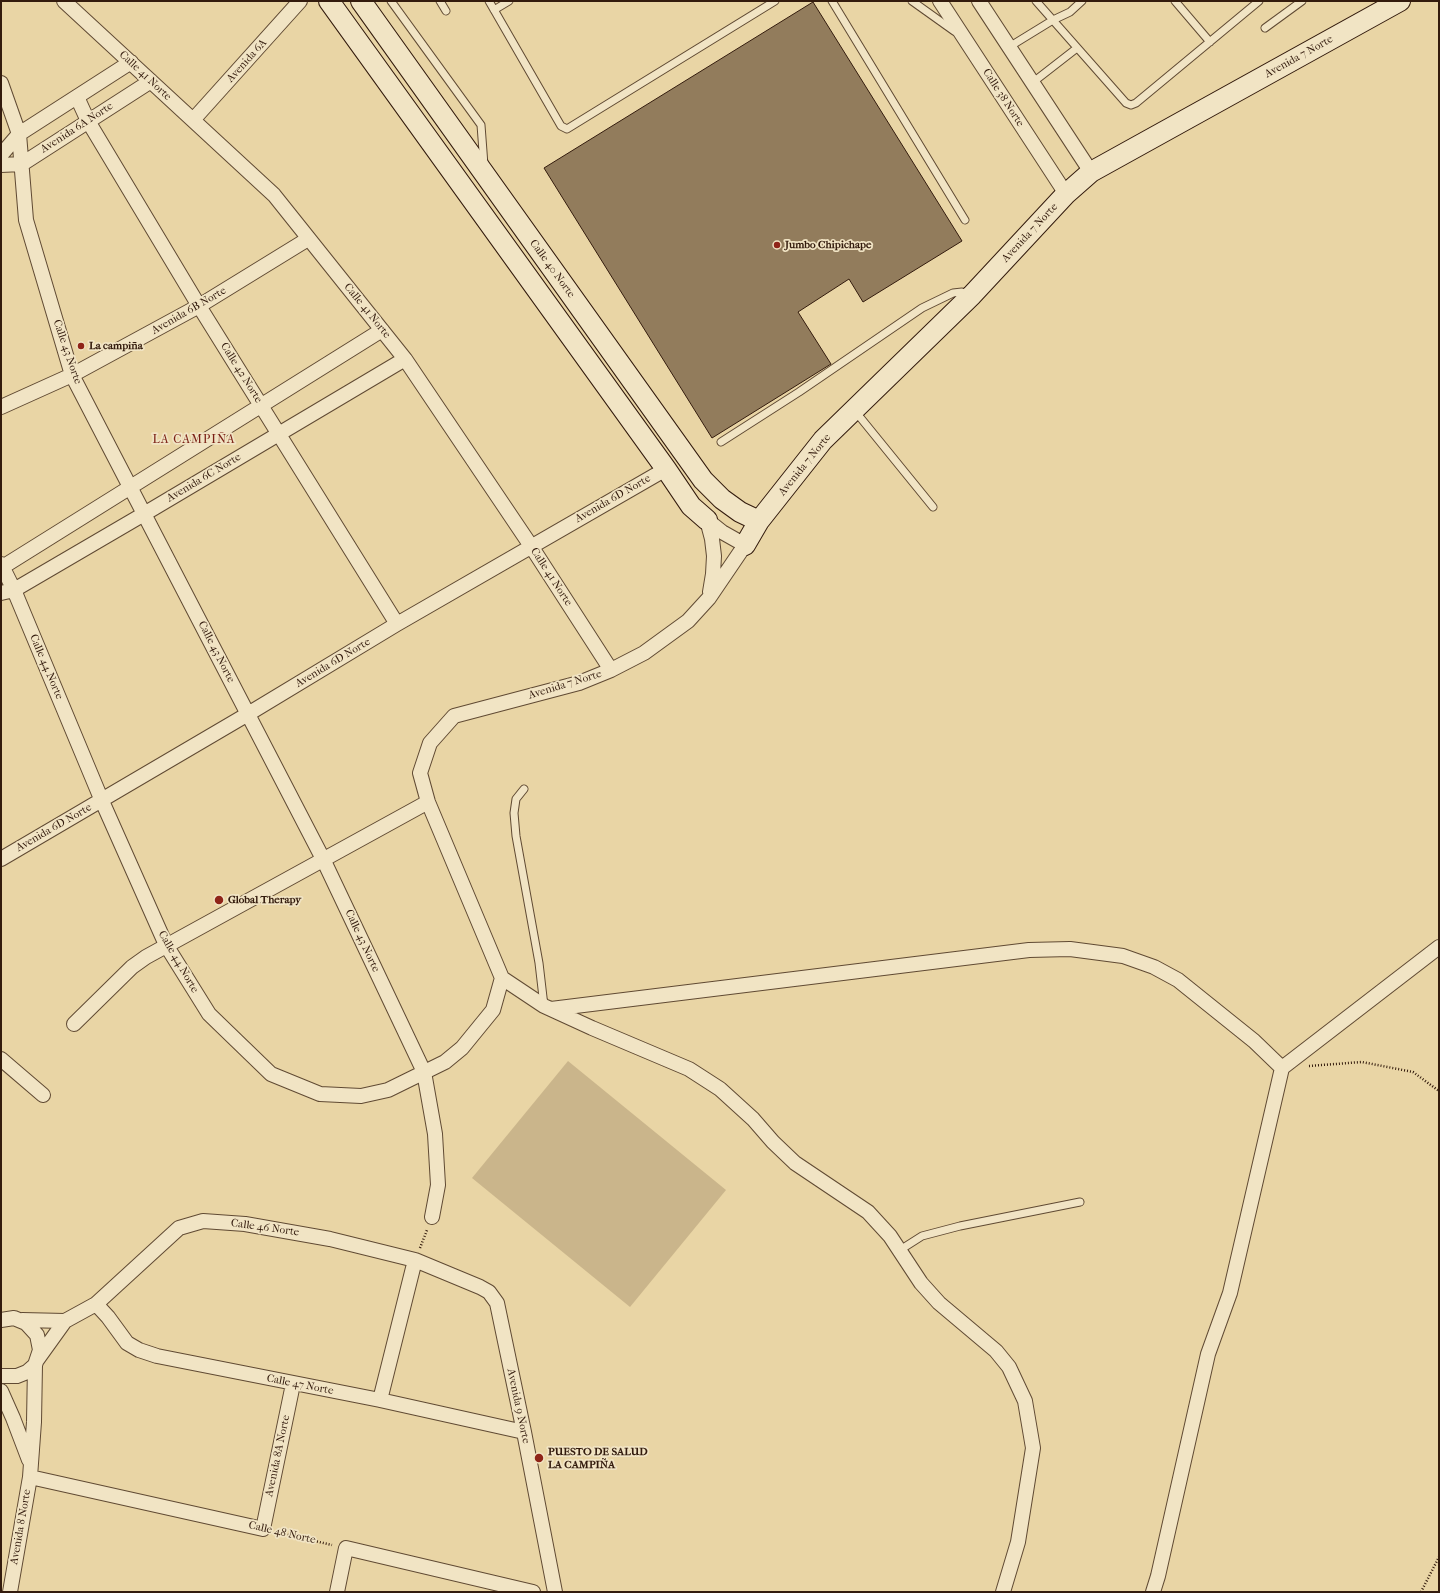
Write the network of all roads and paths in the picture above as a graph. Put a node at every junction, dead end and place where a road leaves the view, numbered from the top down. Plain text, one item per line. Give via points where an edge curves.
1 (64, 1) edge
2 (300, 1) edge
3 (329, 1) edge
4 (361, 1) edge
5 (391, 1) edge
6 (440, 1) edge
7 (489, 1) edge
8 (509, 1) edge
9 (776, 1) edge
10 (832, 1) edge
11 (912, 1) edge
12 (940, 1) edge
13 (979, 1) edge
14 (1036, 1) edge
15 (1082, 1) edge
16 (1175, 1) edge
17 (1259, 1) edge
18 (1302, 1) edge
19 (1400, 1) edge
20 (494, 10) junction
21 (446, 11) dead end
22 (1053, 20) junction
23 (1265, 28) dead end
24 (962, 36) junction
25 (1210, 42) junction
26 (1009, 47) junction
27 (1077, 48) junction
28 (131, 62) junction
29 (151, 81) junction
30 (1, 83) edge
31 (1032, 83) junction
32 (77, 97) junction
33 (193, 120) junction
34 (88, 121) junction
35 (19, 134) junction
36 (1, 155) edge
37 (22, 164) junction
38 (1, 165) edge
39 (1091, 172) junction
40 (485, 175) junction
41 (1066, 194) junction
42 (965, 220) dead end
43 (308, 239) junction
44 (972, 295) junction
45 (199, 306) junction
46 (382, 330) junction
47 (406, 359) junction
48 (72, 375) junction
49 (261, 405) junction
50 (1, 407) edge
51 (855, 411) junction
52 (278, 434) junction
53 (721, 442) dead end
54 (666, 469) junction
55 (130, 488) junction
56 (933, 507) dead end
57 (144, 514) junction
58 (707, 520) junction
59 (759, 521) junction
60 (745, 545) junction
61 (531, 546) junction
62 (1, 566) edge
63 (7, 591) edge
64 (709, 598) junction
65 (397, 624) junction
66 (611, 670) junction
67 (248, 714) junction
68 (524, 789) dead end
69 (102, 801) junction
70 (428, 802) junction
71 (1, 859) edge
72 (323, 859) junction
73 (166, 946) junction
74 (1439, 946) edge
75 (502, 978) junction
76 (548, 1008) junction
77 (74, 1024) dead end
78 (1, 1058) edge
79 (1282, 1068) junction
80 (424, 1072) junction
81 (1439, 1091) edge
82 (43, 1095) dead end
83 (1080, 1202) dead end
84 (432, 1217) joint
85 (900, 1250) junction
86 (415, 1260) junction
87 (490, 1292) joint
88 (96, 1304) junction
89 (1, 1308) edge
90 (12, 1319) edge
91 (65, 1321) junction
92 (36, 1362) junction
93 (1, 1376) edge
94 (293, 1384) junction
95 (1, 1391) edge
96 (380, 1400) junction
97 (524, 1432) junction
98 (30, 1462) junction
99 (30, 1477) junction
100 (263, 1529) junction
101 (346, 1548) junction
102 (1439, 1557) edge
103 (10, 1592) edge
104 (337, 1592) edge
105 (533, 1592) edge
106 (555, 1592) edge
107 (1003, 1592) edge
108 (1153, 1592) edge
109 (1421, 1592) edge

1 - 28 street, Calle 41 Norte
2 - 33 street, Avenida 6A
3 - 54 street
4 - 40 street, Calle 40 Norte
5 - 40 lane via 481,125
6 - 21 lane
7 - 20 lane
8 - 20 lane
9 - 20 lane via 567,129 561,126
10 - 42 lane
11 - 24 lane
12 - 24 street, Calle 38 Norte
13 - 26 street
14 - 22 lane
15 - 22 lane via 1070,12
16 - 25 lane
17 - 25 lane
18 - 23 lane
19 - 39 street, Avenida 7 Norte
22 - 26 lane
22 - 27 lane
24 - 41 street, Calle 38 Norte
25 - 27 lane via 1131,105 1126,103
26 - 31 street
27 - 31 lane
28 - 29 street, Calle 41 Norte
28 - 32 street
29 - 33 street, Calle 41 Norte
29 - 34 street, Avenida 6A Norte
30 - 35 street, Calle 43 Norte
31 - 39 street
32 - 34 street, Calle 42 Norte
32 - 35 street
33 - 43 street, Calle 41 Norte via 274,195
34 - 37 street, Avenida 6A Norte
34 - 45 street, Calle 42 Norte
35 - 36 street
35 - 37 street, Calle 43 Norte
37 - 38 street
37 - 48 street, Calle 43 Norte via 26,220
39 - 41 street, Avenida 7 Norte
40 - 59 street, Calle 40 Norte via 703,480 740,512
41 - 44 street, Avenida 7 Norte
43 - 45 street, Avenida 6B Norte
43 - 46 street, Calle 41 Norte
44 - 51 street, Avenida 7 Norte
44 - 53 lane via 953,293 922,308
45 - 48 street, Avenida 6B Norte
45 - 49 street, Calle 42 Norte
46 - 47 street, Calle 41 Norte
46 - 49 street
47 - 52 street, Avenida 6C Norte
47 - 61 street, Calle 41 Norte
48 - 50 street, Avenida 6B Norte
48 - 55 street, Calle 43 Norte
49 - 52 street, Calle 42 Norte
49 - 55 street
51 - 56 lane
51 - 59 street, Avenida 7 Norte via 823,440
52 - 57 street, Avenida 6C Norte
52 - 65 street, Calle 42 Norte
54 - 58 street via 691,506
54 - 61 street, Avenida 6D Norte
55 - 57 street, Calle 43 Norte
55 - 62 street
57 - 63 street, Avenida 6C Norte
57 - 67 street, Calle 43 Norte
58 - 60 street
58 - 64 street via 714,556
59 - 60 street, Avenida 7 Norte
60 - 64 street, Avenida 7 Norte
61 - 65 street, Avenida 6D Norte
61 - 66 street, Calle 41 Norte
62 - 63 street, Calle 44 Norte
63 - 69 street, Calle 44 Norte
64 - 66 street, Avenida 7 Norte via 669,637 644,654
65 - 67 street, Avenida 6D Norte
66 - 70 street, Avenida 7 Norte via 579,683 454,716 430,743 420,773
67 - 69 street, Avenida 6D Norte
67 - 72 street, Calle 43 Norte
68 - 76 lane via 516,800 516,836
69 - 71 street, Avenida 6D Norte
69 - 73 street, Calle 44 Norte
70 - 72 street
70 - 75 street, Avenida 7 Norte
72 - 73 street
72 - 80 street, Calle 43 Norte
73 - 77 street via 132,968
73 - 80 street, Calle 44 Norte via 209,1014 271,1074 320,1094 361,1096 388,1090
74 - 79 street
75 - 76 street
75 - 80 street, Calle 44 Norte via 493,1010 462,1048 445,1062
76 - 79 street via 1021,951 1070,949 1124,956 1154,966 1184,985 1254,1041
76 - 85 street via 689,1070 720,1089 795,1163 868,1212
78 - 82 street
79 - 81 path via 1362,1062 1413,1072
79 - 108 street via 1230,1293 1208,1354
80 - 84 street, Calle 43 Norte via 435,1134 438,1185
83 - 85 lane via 922,1236
84 - 86 path
85 - 107 street via 921,1283 939,1303 996,1351 1009,1367 1025,1401 1033,1448 1018,1542
86 - 87 street, Calle 46 Norte
86 - 88 street, Calle 46 Norte via 330,1239 245,1224 203,1221 179,1228
86 - 96 street
87 - 97 street, Avenida 9 Norte via 497,1303
88 - 91 street, Calle 46 Norte
88 - 94 street, Calle 47 Norte via 127,1343 139,1350
89 - 90 street
90 - 91 street
90 - 92 street, Avenida 8 Norte via 30,1326 37,1334 40,1350
91 - 92 street, Calle 46 Norte
92 - 93 street via 27,1372 17,1376
92 - 98 street, Avenida 8 Norte
94 - 96 street, Calle 47 Norte
94 - 100 street, Avenida 8A Norte
95 - 98 street, Avenida 8 Norte
96 - 97 street, Calle 47 Norte
97 - 106 street, Avenida 9 Norte
98 - 99 street, Avenida 8 Norte
99 - 100 street, Calle 48 Norte
99 - 103 street, Avenida 8 Norte
100 - 101 path, Calle 48 Norte
101 - 104 street
101 - 105 street
102 - 109 path

